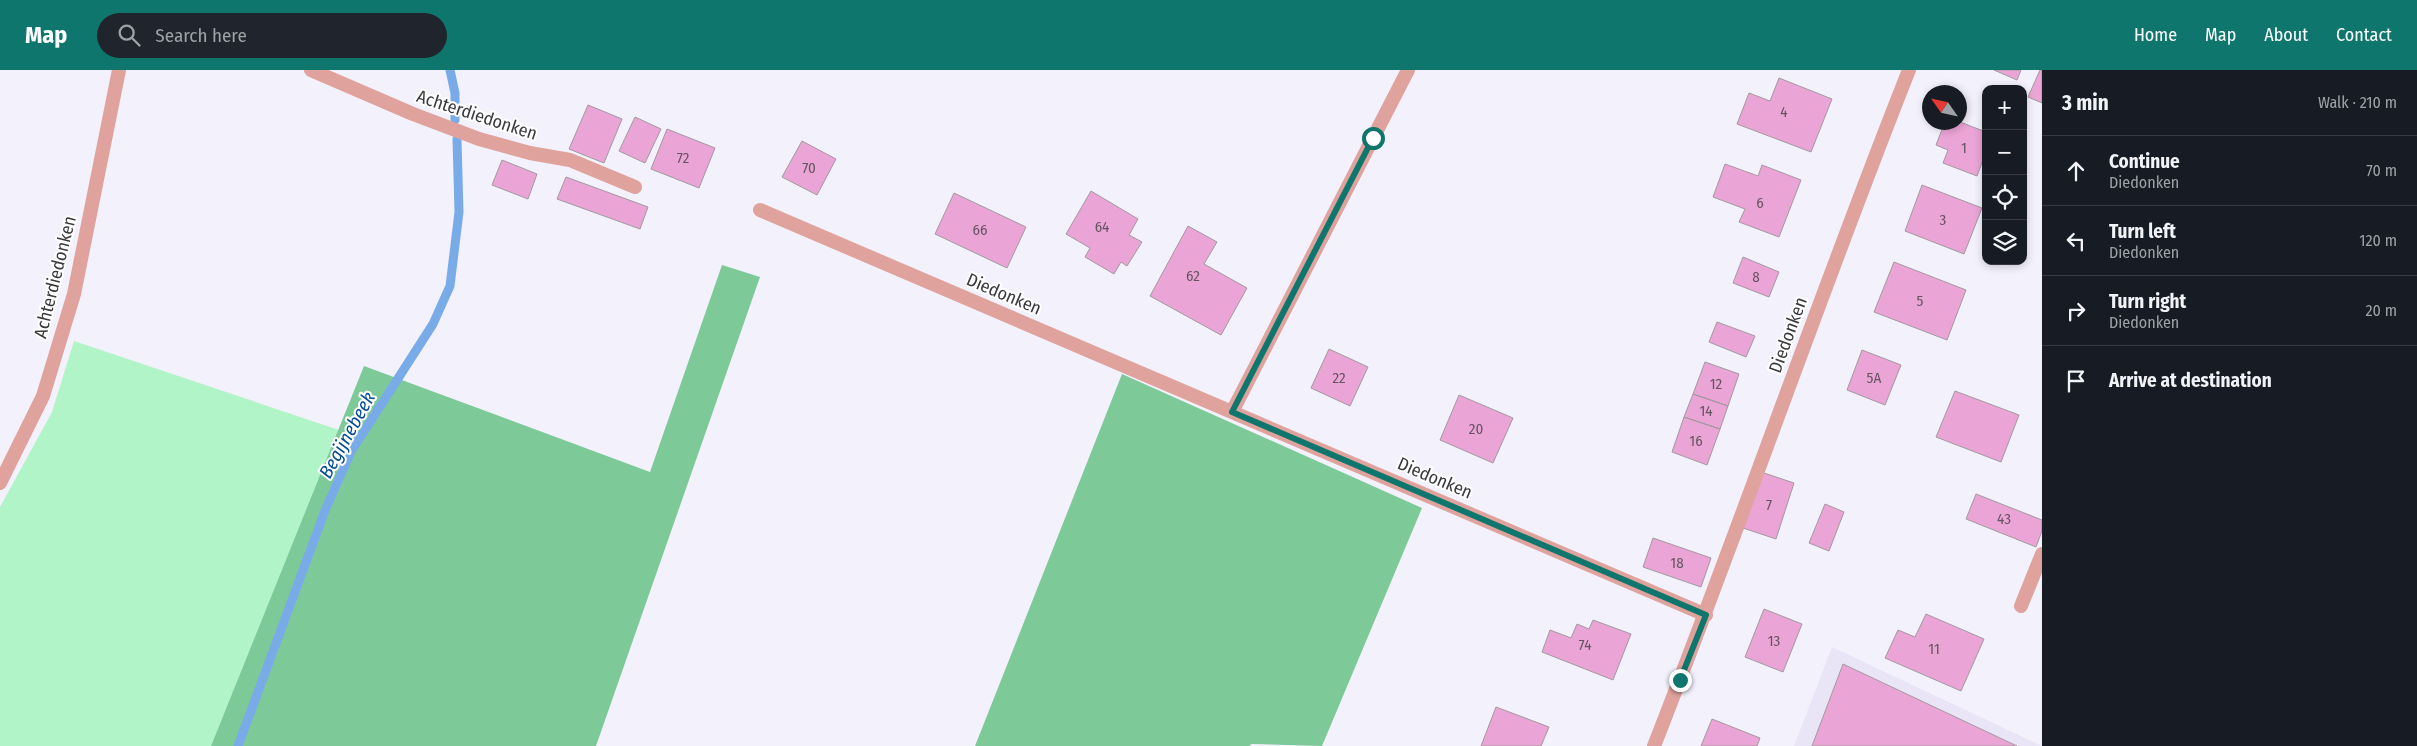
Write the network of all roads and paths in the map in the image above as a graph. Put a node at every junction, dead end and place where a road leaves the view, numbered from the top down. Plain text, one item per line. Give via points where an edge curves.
1 (119, 70) edge
2 (311, 70) edge
3 (1408, 70) edge
4 (1909, 70) edge
5 (635, 187) dead end
6 (760, 210) dead end
7 (1232, 412) junction
8 (0, 483) edge
9 (2042, 554) edge
10 (2021, 606) dead end
11 (1706, 615) junction
12 (1654, 746) edge

1 - 8 street, Achterdiedonken via 74,294 43,396
2 - 5 street, Achterdiedonken via 479,139 570,160
3 - 7 street
4 - 11 street, Diedonken via 1855,205
6 - 7 street, Diedonken
7 - 11 street, Diedonken
9 - 10 street
11 - 12 street, Diedonken

